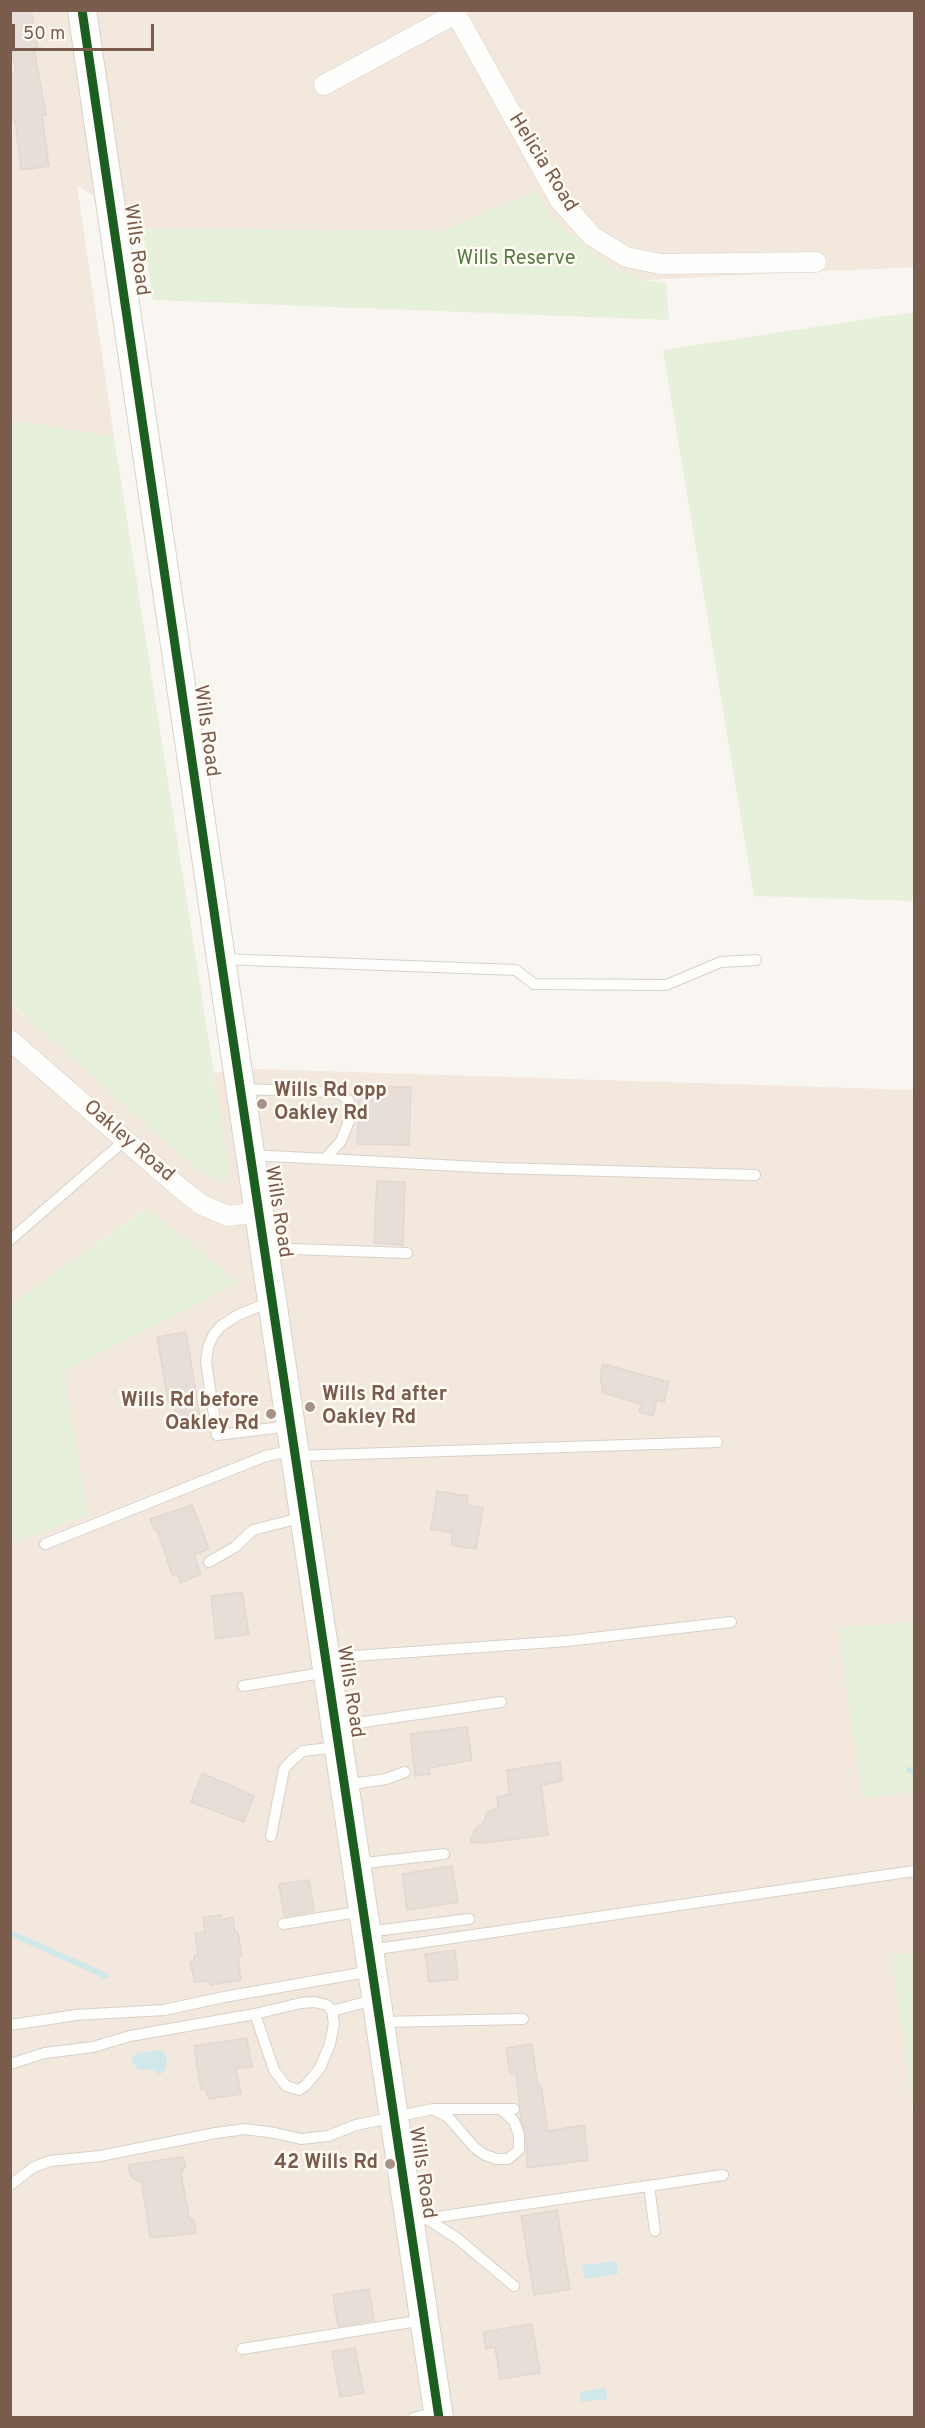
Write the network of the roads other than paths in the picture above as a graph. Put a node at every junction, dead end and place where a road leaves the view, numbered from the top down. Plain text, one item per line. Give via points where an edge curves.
1 (82, 10) edge
2 (454, 12) edge
3 (324, 85) dead end
4 (816, 262) dead end
5 (221, 959) junction
6 (756, 960) dead end
7 (10, 1040) edge
8 (240, 1089) junction
9 (125, 1140) junction
10 (250, 1155) junction
11 (325, 1159) junction
12 (755, 1175) dead end
13 (259, 1212) junction
14 (10, 1240) edge
15 (264, 1248) junction
16 (407, 1253) dead end
17 (272, 1301) junction
18 (717, 1442) dead end
19 (294, 1444) junction
20 (304, 1517) junction
21 (45, 1544) dead end
22 (209, 1562) dead end
23 (731, 1622) dead end
24 (327, 1665) junction
25 (243, 1686) dead end
26 (501, 1702) dead end
27 (338, 1736) junction
28 (405, 1772) dead end
29 (345, 1785) junction
30 (271, 1836) dead end
31 (444, 1854) dead end
32 (356, 1864) junction
33 (915, 1870) edge
34 (469, 1919) dead end
35 (283, 1924) dead end
36 (368, 1941) junction
37 (332, 2011) junction
38 (379, 2011) junction
39 (255, 2014) junction
40 (523, 2019) dead end
41 (10, 2025) edge
42 (10, 2064) edge
43 (433, 2109) junction
44 (514, 2109) dead end
45 (502, 2110) junction
46 (394, 2116) junction
47 (723, 2175) dead end
48 (10, 2185) edge
49 (649, 2186) junction
50 (419, 2220) junction
51 (655, 2231) dead end
52 (514, 2286) dead end
53 (425, 2320) junction
54 (242, 2349) dead end
55 (431, 2416) edge

1 - 5 street, Wills Road
2 - 3 street
2 - 4 street, Helicia Road via 559,199 592,236 626,256 661,264
5 - 6 lane via 516,970 534,984 655,985 666,985 721,962
5 - 8 street, Wills Road
7 - 9 street, Oakley Road
8 - 10 street, Wills Road
8 - 11 lane via 342,1094 349,1101 349,1120 341,1141
9 - 13 street, Oakley Road via 202,1205 228,1216
9 - 14 lane
10 - 11 lane
10 - 13 street, Wills Road
11 - 12 lane
13 - 15 street, Wills Road
15 - 16 lane
15 - 17 street, Wills Road
17 - 19 street, Wills Road
17 - 19 lane via 221,1326 208,1347 206,1362 217,1435
18 - 19 lane
19 - 20 street, Wills Road
19 - 21 lane
20 - 22 lane via 253,1530 235,1547
20 - 24 street, Wills Road
23 - 24 lane
24 - 25 lane
24 - 27 street, Wills Road
26 - 27 lane
27 - 29 street, Wills Road
27 - 30 lane via 303,1751 284,1769
28 - 29 lane
29 - 32 street, Wills Road
31 - 32 lane
32 - 36 street, Wills Road
33 - 36 lane
34 - 36 lane
35 - 36 lane
36 - 38 street, Wills Road
36 - 41 lane via 224,1996 164,2010 76,2015
37 - 38 lane
37 - 39 lane via 315,2002
37 - 39 lane via 330,2044 320,2068 299,2090 286,2086 274,2070
38 - 40 lane
38 - 46 street, Wills Road
39 - 42 lane via 45,2053
43 - 45 lane
43 - 45 lane via 448,2117 485,2155 508,2159 519,2150 519,2135 514,2121
43 - 46 lane
44 - 45 lane
46 - 48 lane via 328,2136 301,2139 245,2129 100,2157 50,2161 34,2167
46 - 50 street, Wills Road
47 - 49 lane
49 - 50 lane
49 - 51 lane
50 - 52 lane via 458,2240
50 - 53 street, Wills Road
53 - 54 lane
53 - 55 street, Wills Road

